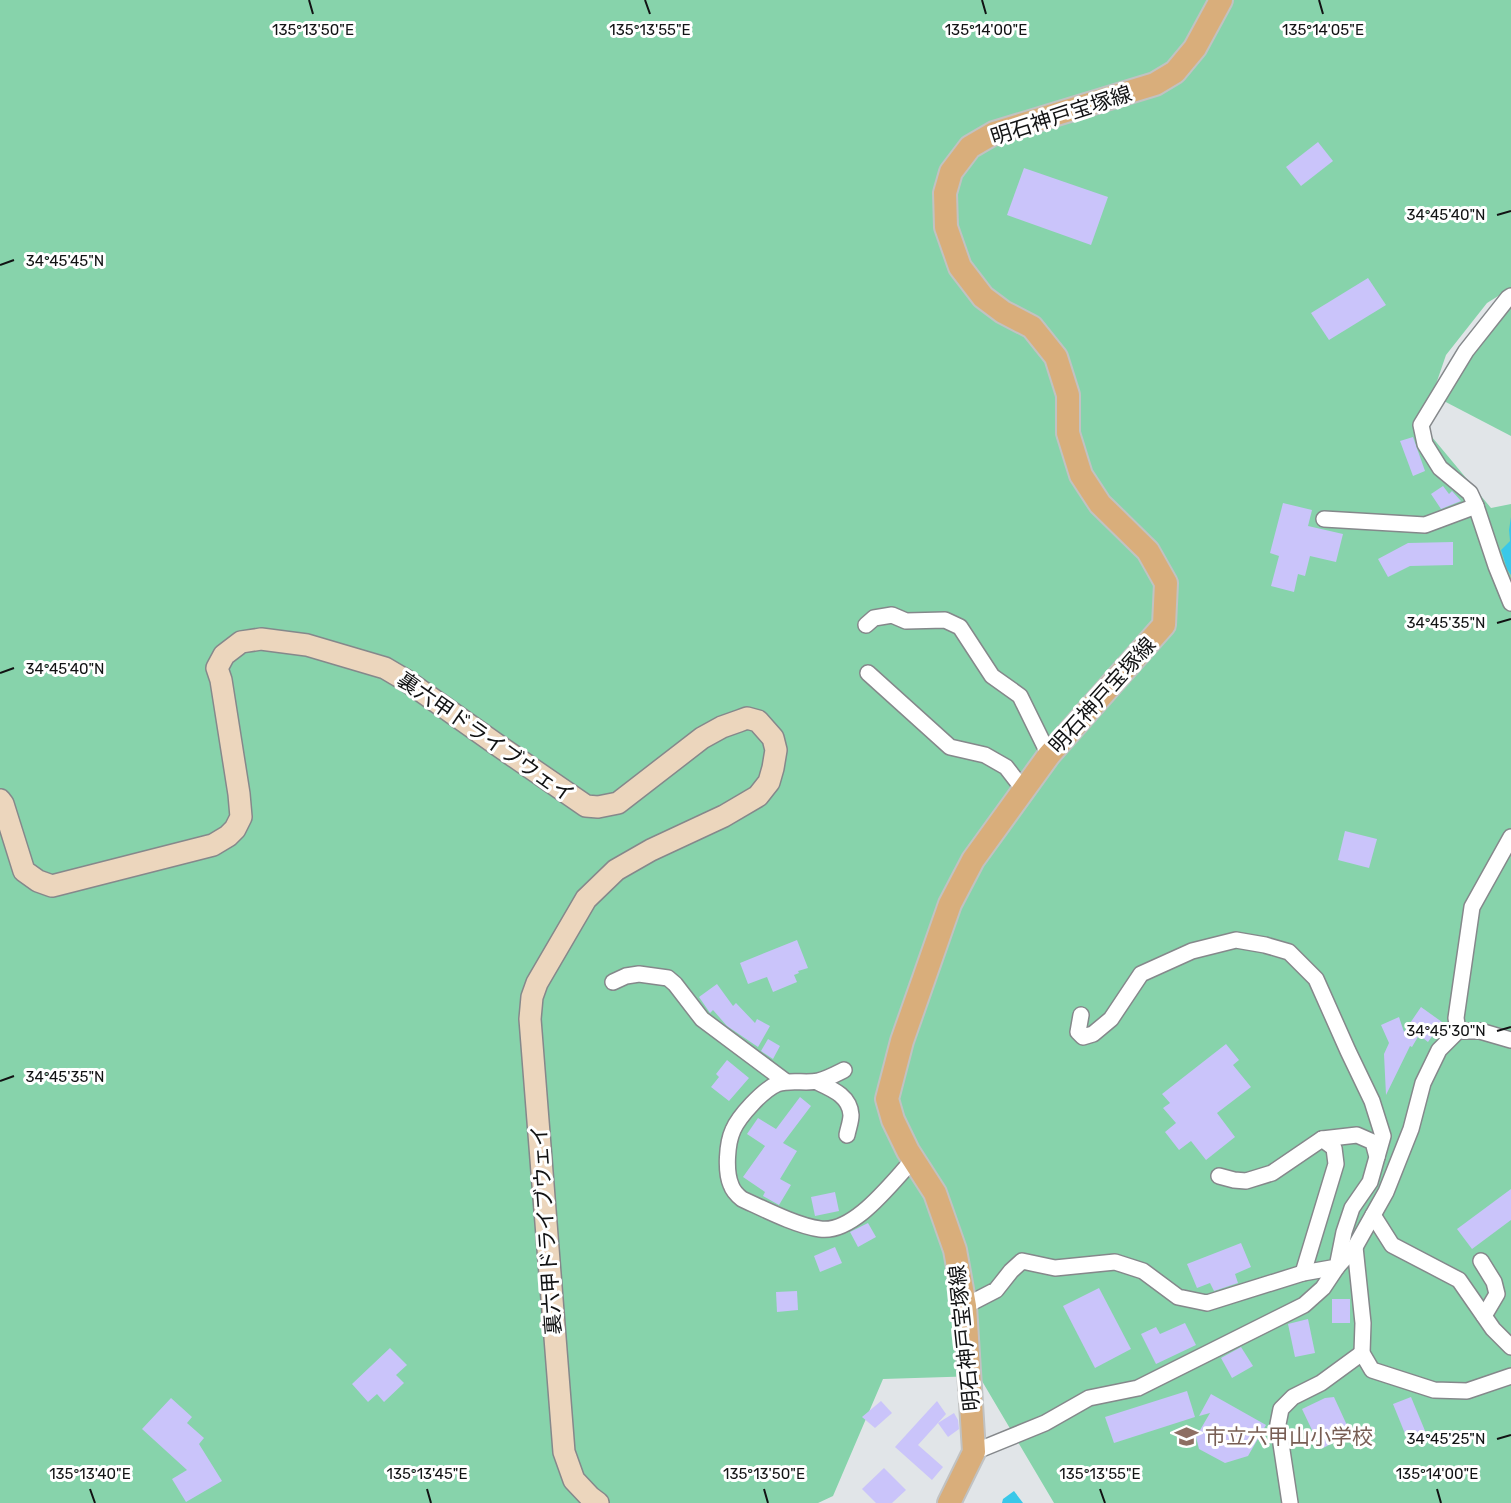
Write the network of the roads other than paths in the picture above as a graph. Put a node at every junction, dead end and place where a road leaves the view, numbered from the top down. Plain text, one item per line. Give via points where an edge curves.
1 (1221, 0) edge
2 (1511, 296) edge
3 (1476, 506) junction
4 (1324, 519) dead end
5 (1511, 603) edge
6 (866, 625) dead end
7 (868, 673) dead end
8 (1049, 755) junction
9 (1023, 789) junction
10 (0, 800) edge
11 (1511, 837) edge
12 (613, 982) dead end
13 (1081, 1016) dead end
14 (1458, 1031) junction
15 (1511, 1040) edge
16 (844, 1070) dead end
17 (785, 1081) junction
18 (817, 1082) junction
19 (847, 1135) dead end
20 (1322, 1139) junction
21 (1377, 1157) junction
22 (913, 1160) junction
23 (1219, 1176) dead end
24 (1373, 1215) junction
25 (1355, 1247) junction
26 (1481, 1261) dead end
27 (1336, 1267) junction
28 (1303, 1274) junction
29 (965, 1306) junction
30 (1484, 1316) junction
31 (1511, 1347) edge
32 (1362, 1353) junction
33 (1511, 1376) edge
34 (974, 1452) junction
35 (598, 1503) edge
36 (949, 1503) edge
37 (1290, 1503) edge

1 - 8 main road, 明石神戸宝塚線 via 1195,48 1175,72 1155,84 994,133 970,147 951,172 945,193 946,227 960,267 983,297 1032,327 1056,357 1068,395 1068,433 1081,475 1100,504 1148,551 1166,583 1164,625
2 - 3 street via 1466,351 1421,425 1425,444 1440,468 1470,493
3 - 4 street via 1425,525
3 - 5 street
6 - 8 street via 874,618 892,615 906,621 945,620 960,627 992,676 1020,696
7 - 9 street via 950,747 985,755 1006,768
8 - 9 main road, 明石神戸宝塚線
9 - 22 main road, 明石神戸宝塚線 via 973,860 951,904 902,1041 887,1099
10 - 35 street, 裏六甲ドライブウェイ via 24,871 52,886 213,845 228,836 241,817 217,668 224,655 241,642 261,639 307,645 385,668 586,806 618,803 722,727 747,718 758,722 773,738 773,768 769,783 758,796 616,870 586,899 532,997 530,1019 564,1452 574,1480
11 - 14 street via 1472,907 1456,1018
12 - 17 street via 639,974 668,978 702,1019
13 - 21 street via 1078,1032 1083,1037 1093,1034 1111,1019 1141,974 1192,951 1236,940 1289,952 1316,979 1372,1101 1383,1136
14 - 15 street via 1480,1030
14 - 24 street via 1439,1050 1423,1083 1411,1129
16 - 18 street
17 - 18 street
17 - 22 street via 758,1097 733,1129 728,1174 734,1192 742,1199 805,1226 838,1228 871,1205
18 - 19 street via 842,1095 849,1106
20 - 21 street via 1357,1135 1373,1142
20 - 23 street via 1272,1173 1246,1181
20 - 28 street via 1334,1148 1336,1164
21 - 27 street via 1370,1182 1352,1208
22 - 29 main road, 明石神戸宝塚線 via 935,1193 955,1250
24 - 25 street
24 - 30 street via 1392,1245 1459,1280
25 - 27 street
25 - 32 street
26 - 30 street via 1497,1294
27 - 28 street
27 - 34 street via 1323,1288 1304,1305 1138,1388 1089,1398 1045,1423
28 - 29 street via 1207,1303 1178,1297 1143,1271 1115,1263 1055,1268 1022,1261 996,1290
29 - 34 main road, 明石神戸宝塚線
30 - 31 street
32 - 33 street via 1372,1370 1434,1390 1467,1391
32 - 37 street via 1321,1383 1293,1397 1281,1409 1278,1424
34 - 36 main road, 明石神戸宝塚線

